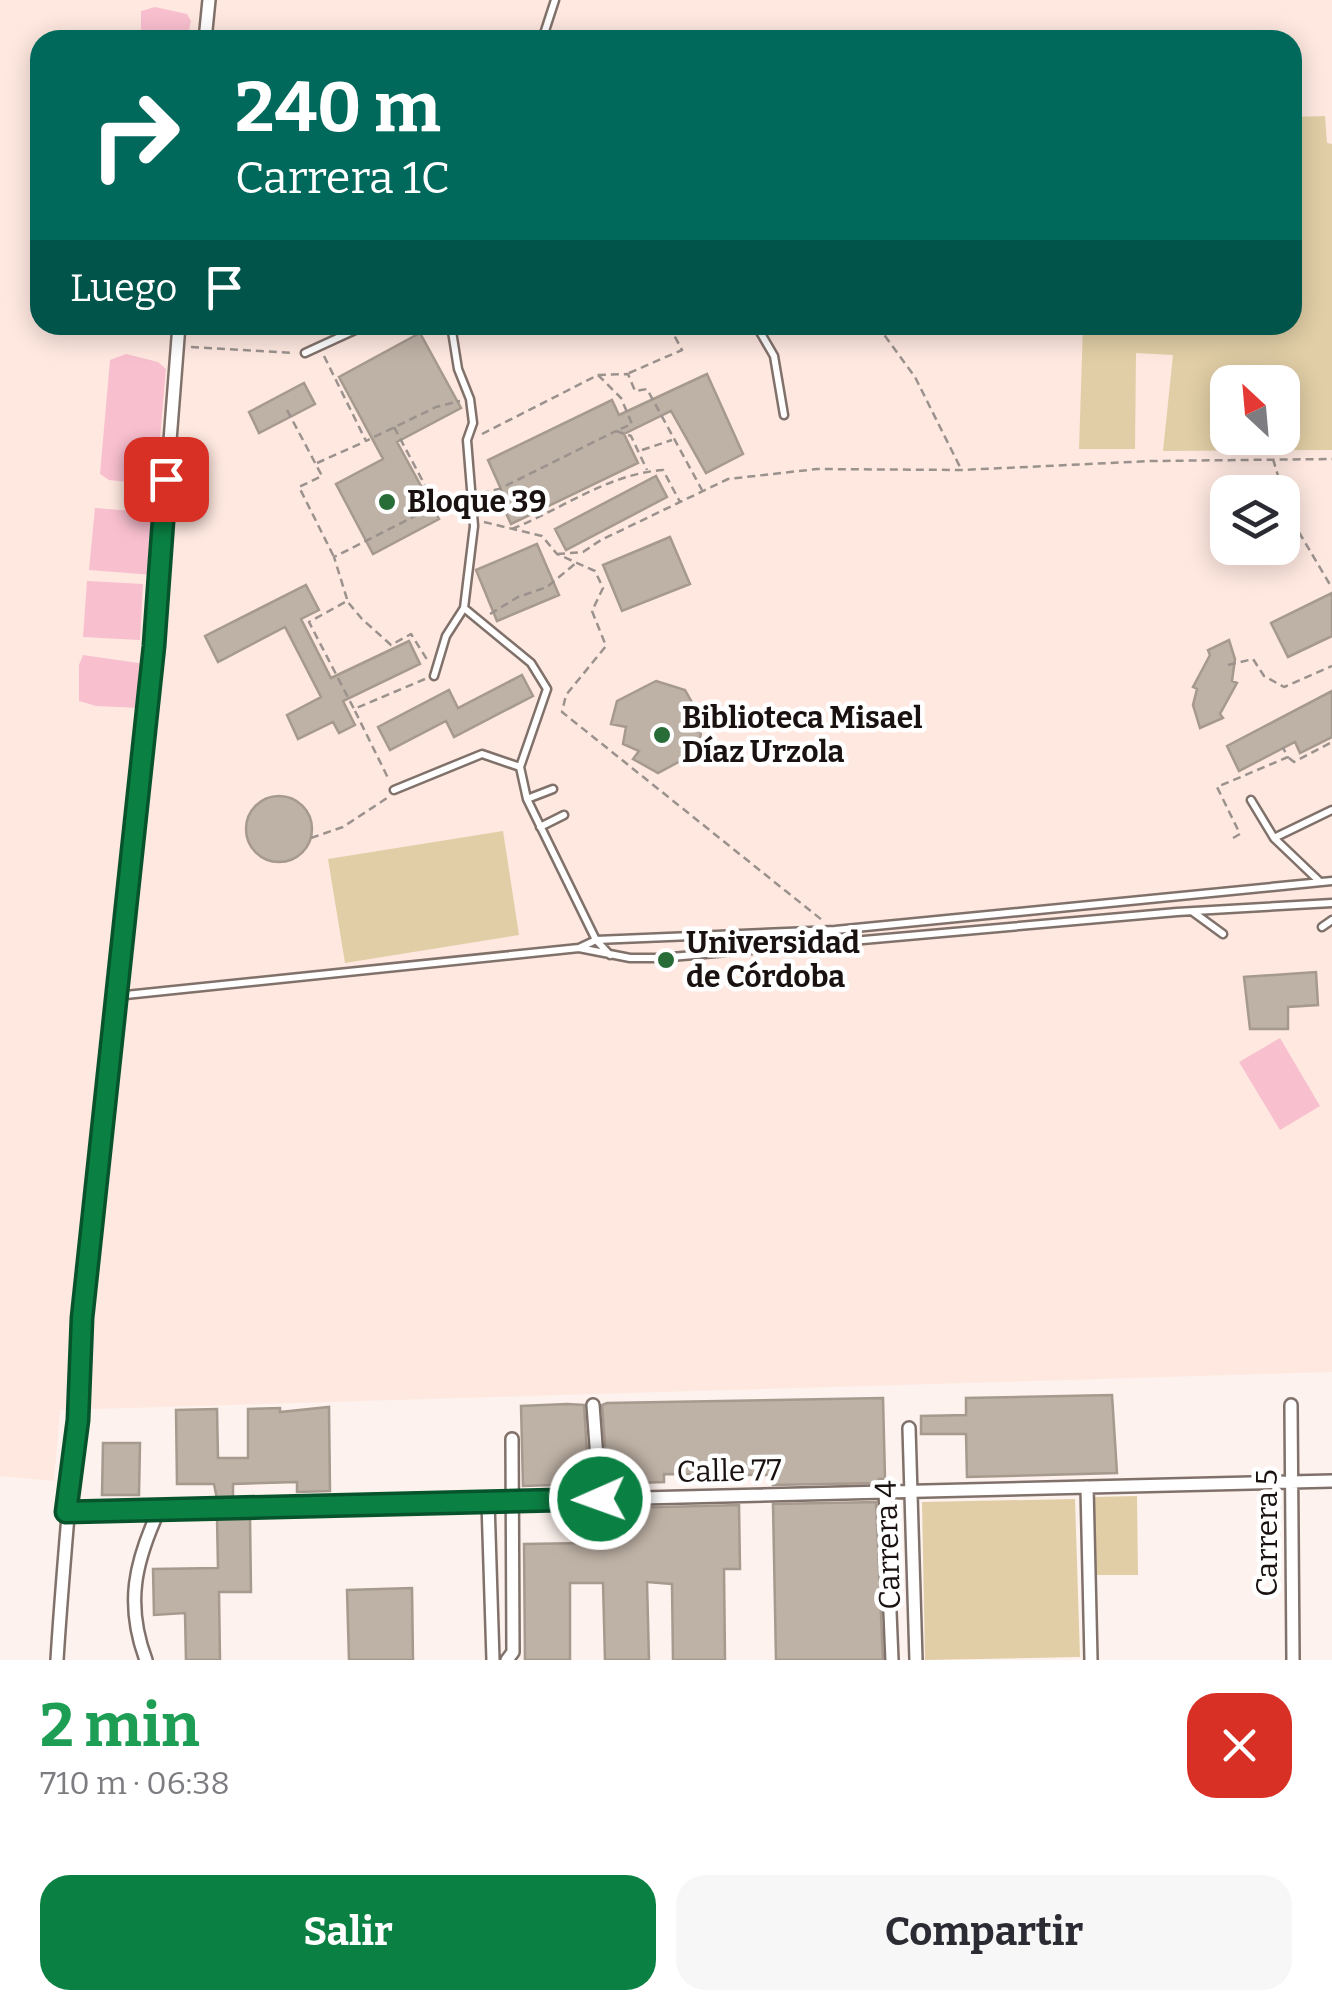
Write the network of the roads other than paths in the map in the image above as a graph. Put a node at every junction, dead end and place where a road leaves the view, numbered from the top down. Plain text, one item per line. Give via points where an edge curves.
1 (209, 0) edge
2 (555, 0) edge
3 (206, 30) edge
4 (545, 30) edge
5 (178, 335) edge
6 (344, 335) edge
7 (452, 335) edge
8 (762, 335) edge
9 (305, 354) road end
10 (784, 415) dead end
11 (464, 608) junction
12 (434, 676) road end
13 (520, 767) junction
14 (552, 789) dead end
15 (394, 790) road end
16 (527, 799) junction
17 (1252, 800) dead end
18 (1332, 810) edge
19 (564, 815) dead end
20 (540, 827) junction
21 (1274, 838) junction
22 (1332, 881) edge
23 (1320, 882) junction
24 (1174, 896) junction
25 (1332, 903) edge
26 (1192, 911) junction
27 (1177, 912) junction
28 (1004, 913) junction
29 (1332, 920) edge
30 (1007, 927) junction
31 (1322, 927) dead end
32 (1223, 934) dead end
33 (596, 940) junction
34 (579, 948) junction
35 (611, 956) junction
36 (116, 996) junction
37 (593, 1405) dead end
38 (1291, 1405) dead end
39 (909, 1428) dead end
40 (512, 1439) dead end
41 (1332, 1481) edge
42 (1292, 1482) junction
43 (1087, 1487) junction
44 (884, 1492) junction
45 (912, 1492) junction
46 (600, 1499) junction
47 (512, 1501) junction
48 (488, 1502) junction
49 (159, 1510) junction
50 (66, 1512) junction
51 (57, 1660) edge
52 (146, 1660) edge
53 (493, 1660) edge
54 (507, 1660) edge
55 (892, 1660) edge
56 (916, 1660) edge
57 (1090, 1660) edge
58 (1292, 1660) edge

1 - 3 street
2 - 4 lane
5 - 36 street via 154,646
6 - 9 lane
7 - 11 lane via 473,423 467,440 474,526
8 - 10 lane via 774,356
11 - 12 lane via 446,636
11 - 13 lane via 531,663 547,689
13 - 15 lane via 482,754
13 - 16 lane
14 - 16 lane
16 - 20 lane
17 - 21 lane
18 - 21 lane
19 - 20 lane
20 - 33 lane
21 - 23 lane
22 - 23 lane
23 - 24 lane
24 - 27 lane
24 - 28 lane
25 - 26 lane
26 - 27 lane
26 - 32 lane
27 - 30 lane
28 - 30 lane
28 - 33 lane via 835,930
29 - 31 lane
30 - 35 lane via 660,958
33 - 34 lane
33 - 35 lane
34 - 35 lane
34 - 36 lane
36 - 50 street
37 - 46 street
38 - 42 street, Carrera 5
39 - 45 street, Carrera 4
40 - 47 street
41 - 42 street, Calle 77
42 - 43 street, Calle 77
42 - 58 street, Carrera 5
43 - 45 street, Calle 77
43 - 57 street
44 - 45 street, Calle 77
44 - 46 street, Calle 77
44 - 55 street, Carrera 4
45 - 56 street, Carrera 4
46 - 47 street, Calle 77
47 - 48 street, Calle 77
47 - 54 street via 513,1652
48 - 49 street, Calle 77
48 - 53 street
49 - 50 street, Calle 77
49 - 52 street via 141,1550 134,1594
50 - 51 street

